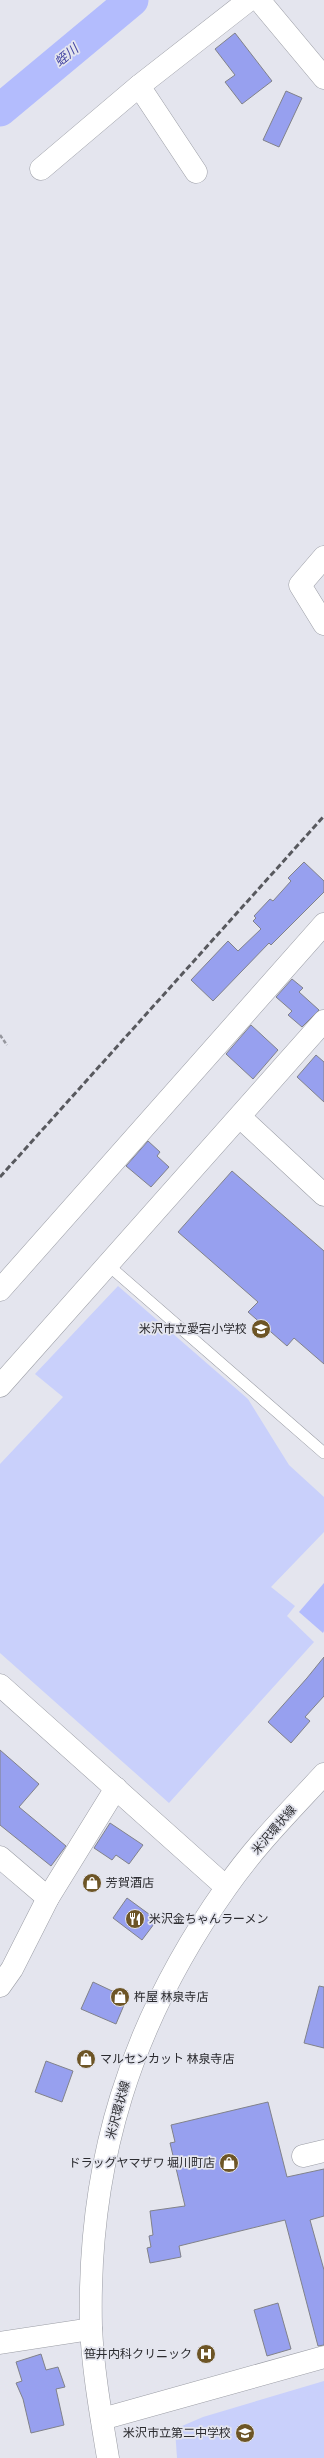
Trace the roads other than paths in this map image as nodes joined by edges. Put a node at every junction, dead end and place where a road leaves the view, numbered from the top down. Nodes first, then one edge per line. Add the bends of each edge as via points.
1 (249, 0) edge
2 (259, 0) edge
3 (324, 78) edge
4 (140, 86) junction
5 (41, 168) dead end
6 (196, 172) dead end
7 (324, 557) edge
8 (324, 624) edge
9 (324, 924) edge
10 (324, 1021) edge
11 (240, 1117) junction
12 (324, 1194) edge
13 (108, 1265) junction
14 (0, 1290) edge
15 (0, 1386) edge
16 (324, 1453) edge
17 (0, 1685) edge
18 (324, 1774) edge
19 (116, 1788) junction
20 (0, 1857) edge
21 (226, 1887) junction
22 (48, 1898) junction
23 (0, 1986) edge
24 (324, 2151) edge
25 (303, 2156) dead end
26 (92, 2329) junction
27 (0, 2344) edge
28 (324, 2357) edge
29 (102, 2419) junction
30 (108, 2458) edge

1 - 4 street
2 - 3 street
4 - 5 street
4 - 6 street
7 - 8 street via 300,585
9 - 14 street
10 - 11 street
11 - 12 street
11 - 13 street
13 - 15 street
13 - 16 lane
17 - 19 street
18 - 21 street, 米沢環状線
19 - 21 street
19 - 22 street
20 - 22 street
21 - 26 street, 米沢環状線 via 175,1967 161,1994 143,2033 116,2111 99,2190 94,2232 91,2271
22 - 23 street via 12,1969
24 - 25 street
26 - 27 street
26 - 29 street, 米沢環状線
28 - 29 street
29 - 30 street, 米沢環状線

